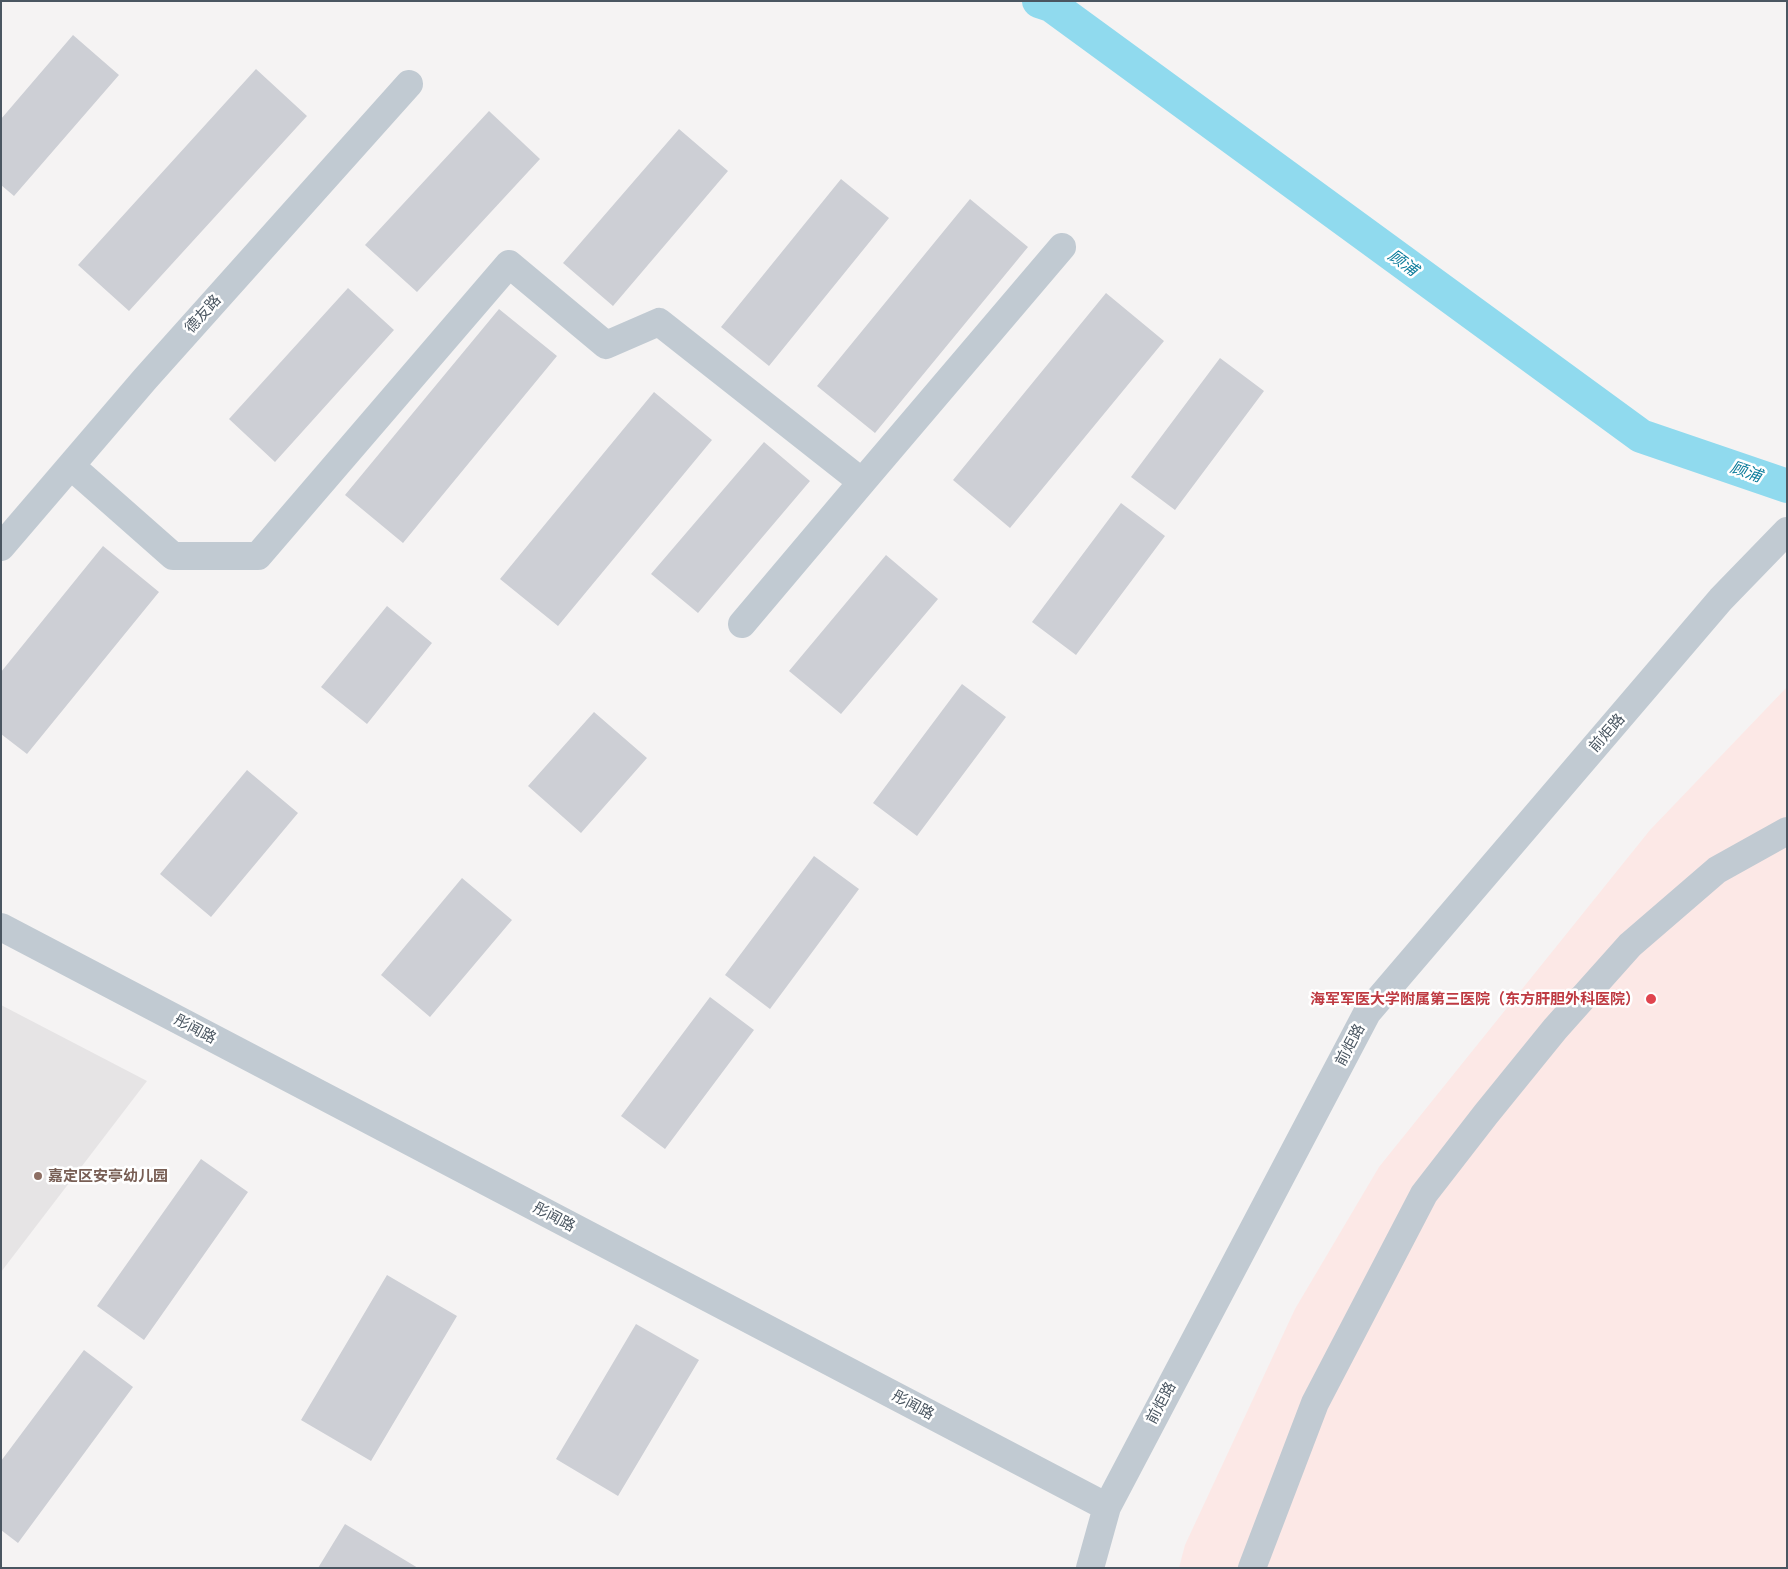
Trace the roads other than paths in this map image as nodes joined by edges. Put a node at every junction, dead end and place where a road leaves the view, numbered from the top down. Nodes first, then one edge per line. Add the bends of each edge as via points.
1 (409, 84) dead end
2 (1062, 247) dead end
3 (71, 466) junction
4 (862, 482) junction
5 (1787, 531) edge
6 (1, 547) edge
7 (742, 624) dead end
8 (1787, 831) edge
9 (1, 927) edge
10 (1107, 1507) junction
11 (1090, 1568) edge
12 (1252, 1568) edge

1 - 3 street, 德友路
2 - 4 street
3 - 4 street via 174,556 258,556 509,264 606,345 659,322
3 - 6 street, 德友路
4 - 7 street
5 - 10 street, 前炬路 via 1721,598 1367,1013
8 - 12 street via 1717,870 1630,945 1555,1028 1424,1194 1315,1403
9 - 10 street, 彤闻路
10 - 11 street, 前炬路

